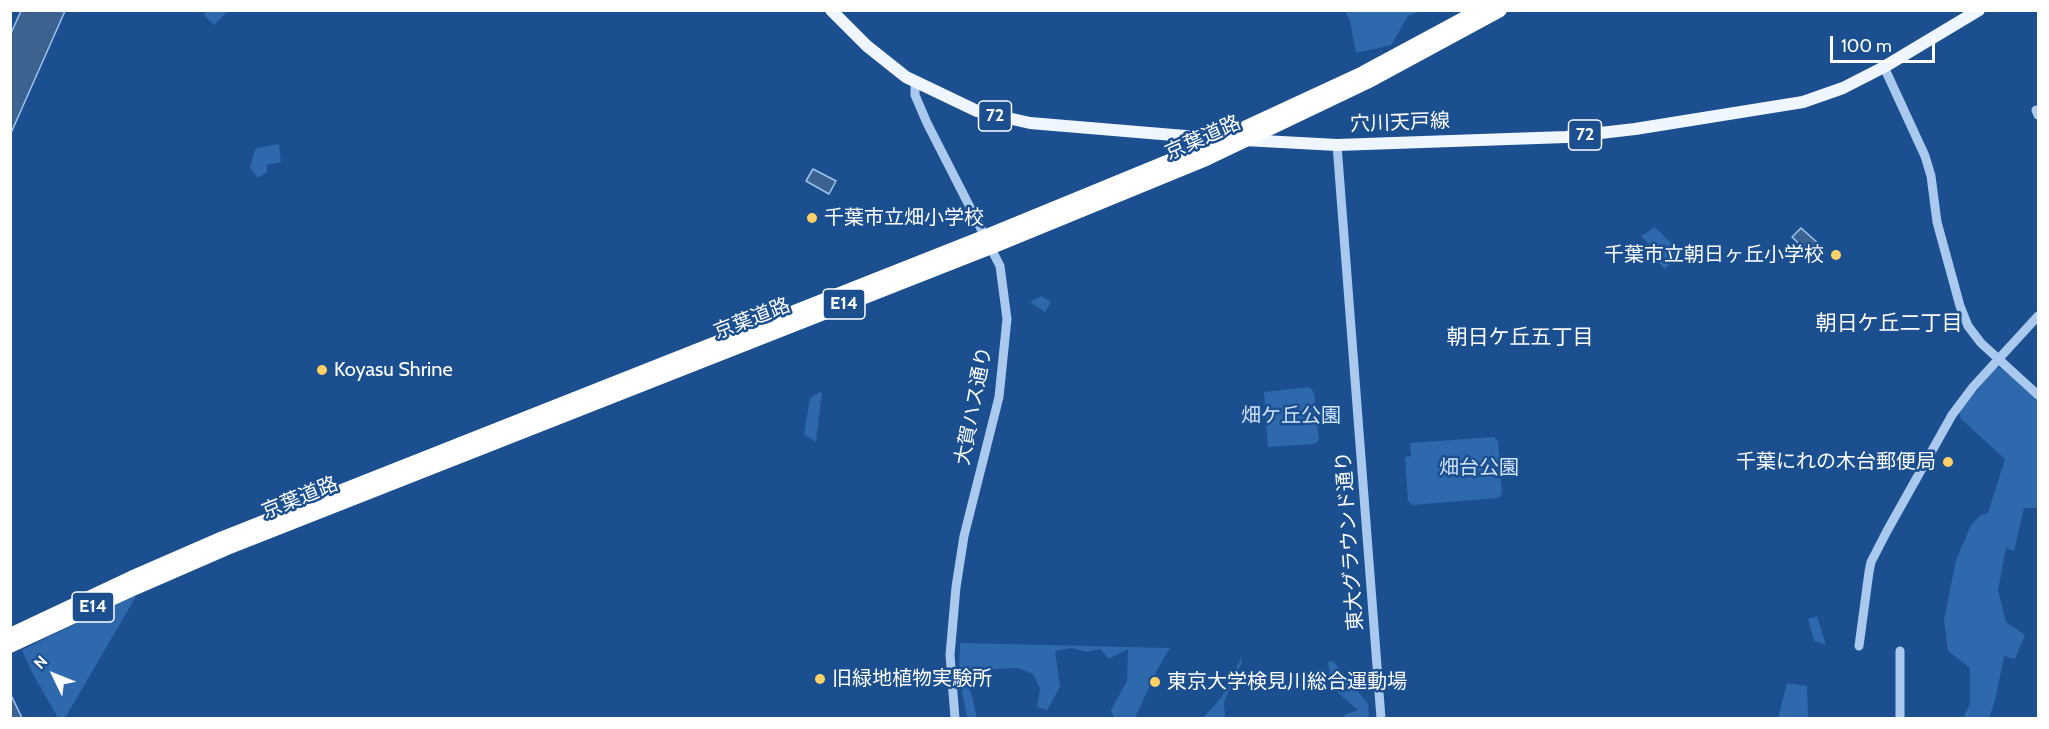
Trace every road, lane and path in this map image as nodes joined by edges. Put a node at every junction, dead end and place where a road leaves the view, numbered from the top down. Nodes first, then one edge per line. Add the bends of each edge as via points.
1 (831, 10) edge
2 (1479, 10) edge
3 (1500, 10) edge
4 (1979, 10) edge
5 (1884, 67) junction
6 (915, 82) junction
7 (1337, 145) junction
8 (2038, 316) edge
9 (1999, 359) junction
10 (2038, 395) edge
11 (174, 565) junction
12 (10, 635) edge
13 (10, 646) edge
14 (1860, 646) dead end
15 (1900, 651) dead end
16 (955, 718) edge
17 (1381, 718) edge
18 (1900, 718) edge

1 - 6 main road, 穴川天戸線 / 72 via 874,52
2 - 11 highway, 京葉道路 / E14 via 1354,77 1201,148 383,474
3 - 11 highway, 京葉道路 / E14 via 1367,82 1195,163
4 - 5 main road, 穴川天戸線 / 72
5 - 7 main road, 穴川天戸線 / 72 via 1843,88 1803,102 1623,131 1566,137
5 - 9 street via 1931,176 1937,222 1965,319 1981,343
6 - 7 main road, 穴川天戸線 / 72 via 977,111 1008,119 1078,128
6 - 16 street, 大賀ハス通り via 915,95 927,123 997,257 1007,319 999,397 964,536 956,587 950,656
7 - 17 street, 東大グラウンド通り
8 - 9 street
9 - 10 street
9 - 14 street via 1952,415 1871,562
11 - 12 highway, 京葉道路 / E14
11 - 13 highway, 京葉道路 / E14
15 - 18 street

